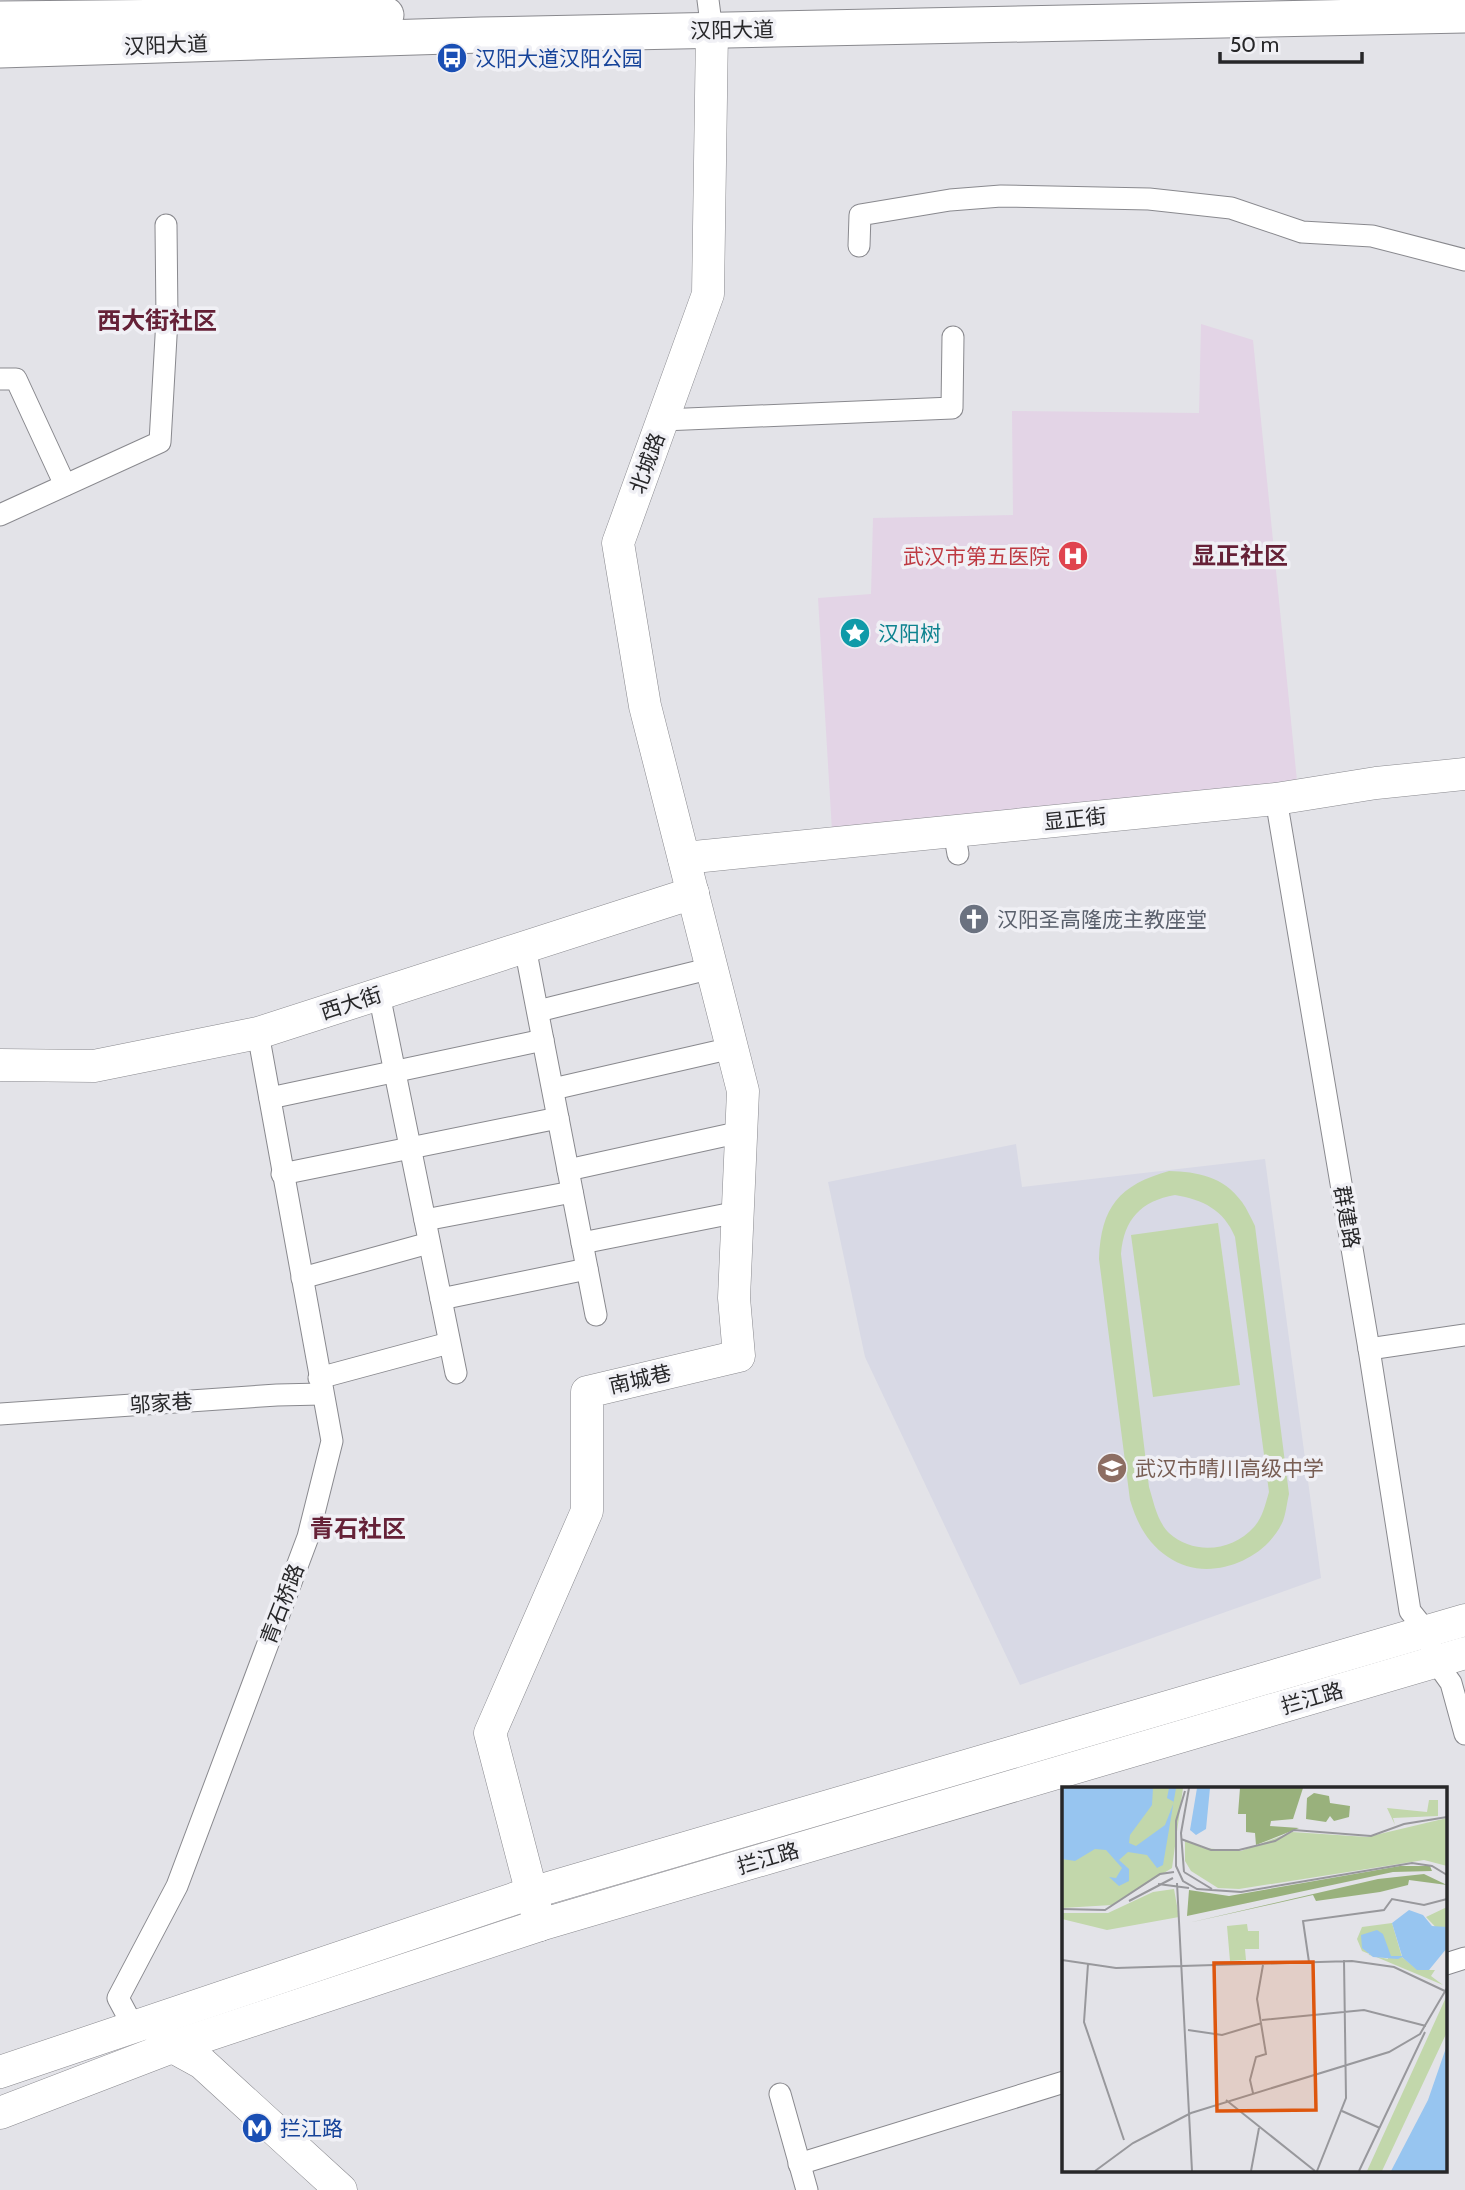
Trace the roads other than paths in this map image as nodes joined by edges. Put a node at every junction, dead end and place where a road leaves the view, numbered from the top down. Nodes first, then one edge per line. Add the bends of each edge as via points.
1 (1289, 0) edge
2 (709, 14) edge
3 (1465, 15) edge
4 (0, 19) edge
5 (0, 50) edge
6 (166, 225) dead end
7 (859, 246) dead end
8 (1465, 260) edge
9 (953, 337) dead end
10 (0, 379) edge
11 (663, 420) junction
12 (65, 485) junction
13 (0, 515) edge
14 (1465, 774) edge
15 (1276, 799) junction
16 (684, 858) junction
17 (693, 893) junction
18 (526, 947) junction
19 (712, 968) junction
20 (379, 994) junction
21 (538, 1011) junction
22 (258, 1033) junction
23 (543, 1040) junction
24 (732, 1048) junction
25 (0, 1065) edge
26 (395, 1072) junction
27 (552, 1089) junction
28 (270, 1098) junction
29 (558, 1118) junction
30 (741, 1132) junction
31 (410, 1148) junction
32 (568, 1170) junction
33 (282, 1174) junction
34 (572, 1192) junction
35 (738, 1212) junction
36 (425, 1220) junction
37 (429, 1243) junction
38 (582, 1243) junction
39 (587, 1269) junction
40 (302, 1278) junction
41 (441, 1299) junction
42 (596, 1315) dead end
43 (1465, 1335) edge
44 (449, 1343) junction
45 (1369, 1349) junction
46 (456, 1373) dead end
47 (321, 1386) junction
48 (0, 1414) edge
49 (1465, 1620) edge
50 (1426, 1631) junction
51 (1450, 1658) edge
52 (1465, 1734) edge
53 (531, 1893) junction
54 (540, 1925) junction
55 (1465, 1958) edge
56 (1448, 1963) edge
57 (133, 2026) junction
58 (172, 2047) junction
59 (0, 2072) edge
60 (1062, 2083) edge
61 (780, 2094) dead end
62 (0, 2113) edge
63 (799, 2164) junction
64 (341, 2190) edge
65 (807, 2190) edge

1 - 2 main road, 汉阳大道
2 - 3 main road, 汉阳大道
2 - 4 main road, 汉阳大道
2 - 5 main road, 汉阳大道 via 481,35
2 - 11 street, 北城路 via 708,294
6 - 12 street via 167,319 160,442
7 - 8 street via 860,215 1001,196 1149,200 1231,208 1302,232 1372,236
9 - 11 street via 952,408
10 - 12 street via 16,379
11 - 16 street, 北城路 via 618,543 645,706
12 - 13 street
14 - 15 street, 显正街
15 - 16 street, 显正街 via 956,842
15 - 45 street, 群建路
16 - 17 street, 北城路
17 - 18 street, 西大街
17 - 19 street, 南城巷
18 - 20 street, 西大街
18 - 21 street
19 - 21 street
19 - 24 street, 南城巷
20 - 22 street, 西大街
20 - 26 street
21 - 23 street
22 - 25 street, 西大街 via 94,1066
22 - 28 street, 青石桥路
23 - 26 street
23 - 27 street
24 - 27 street
24 - 30 street, 南城巷 via 743,1091
26 - 28 street
26 - 31 street
27 - 29 street
28 - 33 street, 青石桥路
29 - 31 street
29 - 32 street
30 - 32 street
30 - 35 street, 南城巷
31 - 33 street
31 - 36 street
32 - 34 street
33 - 40 street, 青石桥路
34 - 36 street
34 - 38 street
35 - 38 street
35 - 53 street, 南城巷 via 734,1298 739,1356 587,1392 587,1511 491,1733
36 - 37 street
37 - 40 street
37 - 41 street
38 - 39 street
39 - 41 street
39 - 42 street
40 - 47 street, 青石桥路
41 - 44 street
43 - 45 street
44 - 46 street
44 - 47 street, 邬家巷
45 - 50 street, 群建路 via 1410,1611
47 - 48 street, 邬家巷 via 277,1395
47 - 57 street, 青石桥路 via 332,1441 308,1536 177,1886 118,1998
49 - 50 street, 拦江路
50 - 51 street, 群建路
50 - 53 street, 拦江路
51 - 52 street, 群建路 via 1451,1683
51 - 54 street, 拦江路
53 - 54 street, 南城巷
53 - 57 street, 拦江路
54 - 58 street, 拦江路
55 - 56 street
57 - 58 street
57 - 59 street, 拦江路
58 - 62 street, 拦江路
58 - 64 street via 202,2063
60 - 63 street
61 - 63 street
63 - 65 street

